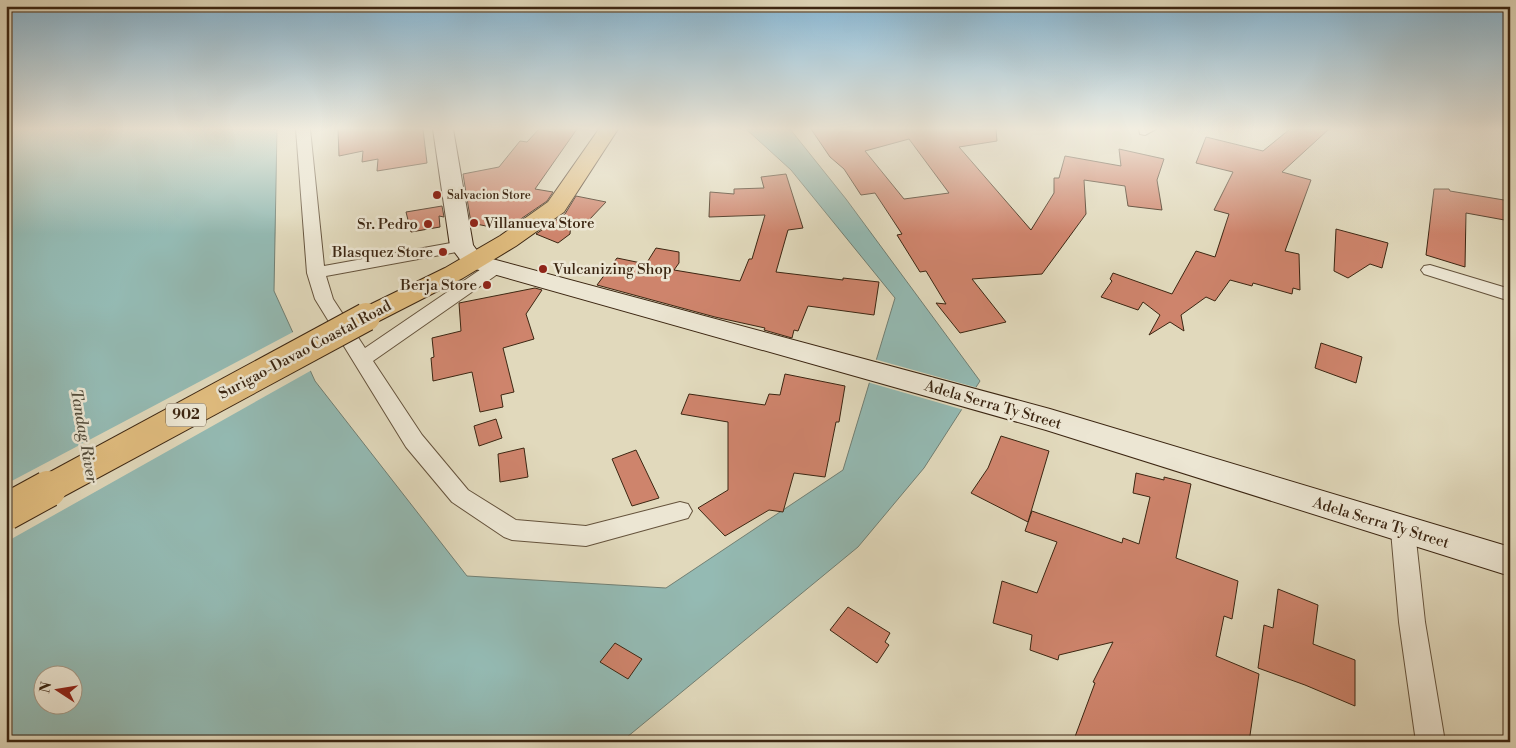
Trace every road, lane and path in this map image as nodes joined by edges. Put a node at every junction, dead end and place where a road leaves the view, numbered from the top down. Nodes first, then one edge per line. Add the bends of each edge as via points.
1 (306, 164) edge
2 (452, 164) edge
3 (571, 164) edge
4 (586, 164) edge
5 (547, 212) junction
6 (477, 258) junction
7 (1430, 270) dead end
8 (316, 274) junction
9 (1510, 296) edge
10 (362, 359) junction
11 (680, 511) dead end
12 (6, 512) edge
13 (1403, 531) junction
14 (1510, 562) edge
15 (1431, 742) edge

1 - 8 street
2 - 6 main road
3 - 5 highway via 550,196
4 - 5 highway, Surigao-Davao Coastal Road / 902 via 564,198
5 - 6 highway, Surigao-Davao Coastal Road / 902 via 508,241
6 - 8 street
6 - 10 street
6 - 12 highway, Surigao-Davao Coastal Road / 902, bridge
6 - 13 main road, Adela Serra Ty Street via 1050,420
7 - 9 street
8 - 10 street via 324,299
10 - 11 street via 414,441 460,496 512,530 586,536
13 - 14 main road, Adela Serra Ty Street
13 - 15 street via 1412,622

